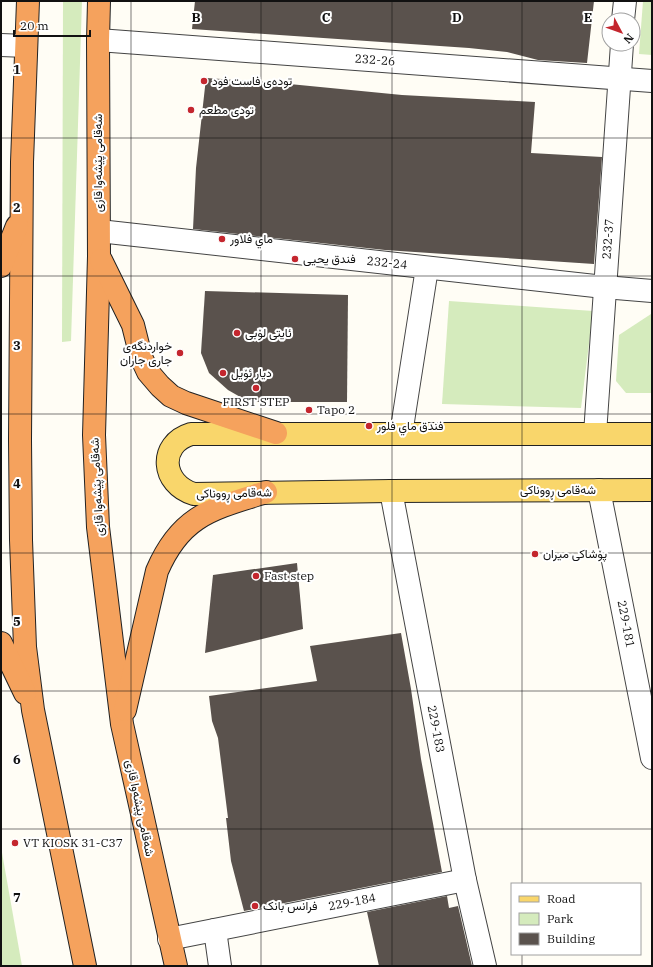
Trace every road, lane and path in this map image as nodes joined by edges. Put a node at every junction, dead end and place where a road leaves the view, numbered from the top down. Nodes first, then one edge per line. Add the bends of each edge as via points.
1 (28, 1) edge
2 (99, 1) edge
3 (624, 1) edge
4 (623, 12) edge
5 (98, 40) junction
6 (1, 45) edge
7 (26, 46) junction
8 (621, 52) edge
9 (619, 78) junction
10 (652, 81) edge
11 (22, 213) junction
12 (99, 231) junction
13 (99, 256) junction
14 (1, 266) edge
15 (427, 268) junction
16 (604, 287) junction
17 (652, 291) edge
18 (276, 433) junction
19 (400, 434) junction
20 (595, 434) junction
21 (652, 434) edge
22 (599, 490) junction
23 (652, 490) edge
24 (391, 491) junction
25 (266, 492) junction
26 (1, 643) edge
27 (32, 710) junction
28 (122, 724) junction
29 (649, 728) edge
30 (652, 758) edge
31 (465, 880) junction
32 (215, 930) junction
33 (170, 939) junction
34 (85, 966) edge
35 (176, 966) edge
36 (220, 966) edge
37 (485, 966) edge

1 - 7 highway
2 - 5 highway, شەقامی پێشەوا قازی
3 - 4 street
5 - 9 street, 232-26
5 - 12 highway, شەقامی پێشەوا قازی
6 - 7 street
7 - 11 highway
8 - 9 street, 232-37
9 - 10 street, 232-26
9 - 16 street, 232-37
11 - 14 highway
11 - 27 highway via 20,540 25,647
12 - 13 highway, شەقامی پێشەوا قازی
12 - 15 street, 232-24
13 - 18 highway via 133,325 141,357 148,372 160,386 171,396 186,403
13 - 28 highway, شەقامی پێشەوا قازی via 94,435 98,527
15 - 16 street, 232-24
15 - 19 street
16 - 17 street, 232-24
16 - 20 street, 232-37
18 - 19 main road, شەقامی ڕووناکی
18 - 25 main road, شەقامی ڕووناکی via 191,434 177,442 168,460 172,480 179,488 189,493
19 - 20 main road, شەقامی ڕووناکی
20 - 21 main road, شەقامی ڕووناکی
22 - 23 main road, شەقامی ڕووناکی
22 - 24 main road, شەقامی ڕووناکی
22 - 29 street, 229-181
24 - 25 main road, شەقامی ڕووناکی
24 - 31 street, 229-183
25 - 28 highway via 212,509 178,534 165,552 156,571
26 - 27 highway
27 - 34 highway
28 - 33 highway, شەقامی پێشەوا قازی
29 - 30 street, 229-181
31 - 32 street, 229-184
31 - 37 street, 229-183
32 - 33 street, 229-184
32 - 36 street
33 - 35 highway, شەقامی پێشەوا قازی

